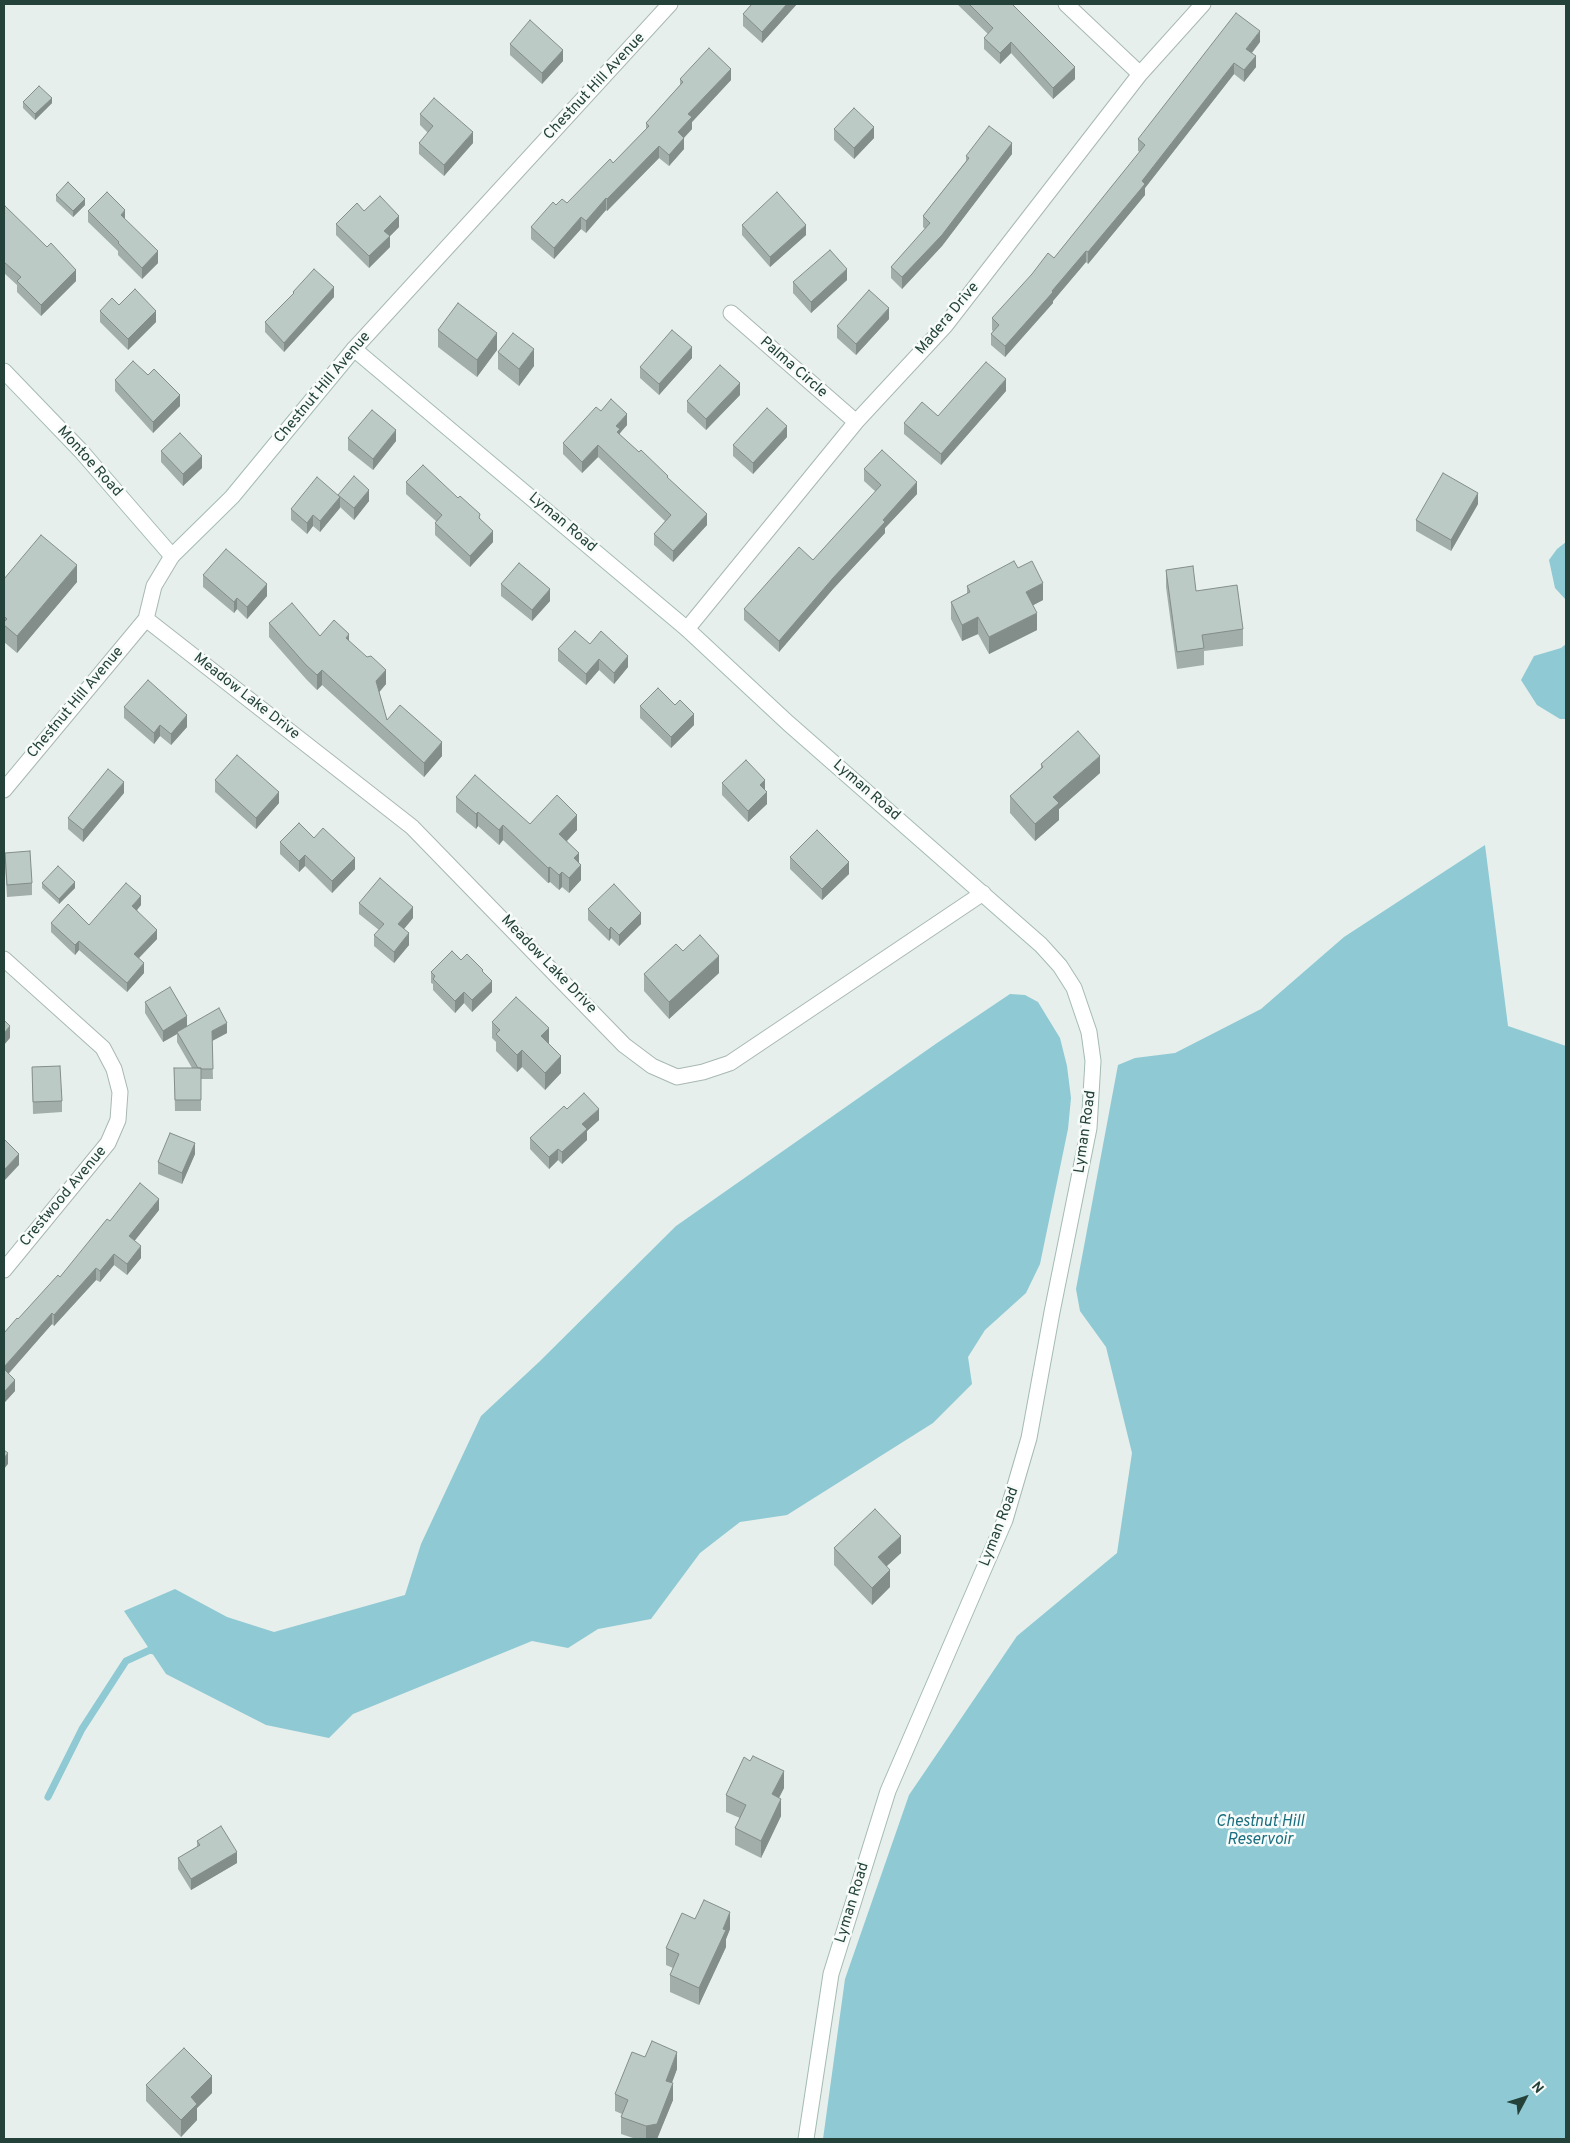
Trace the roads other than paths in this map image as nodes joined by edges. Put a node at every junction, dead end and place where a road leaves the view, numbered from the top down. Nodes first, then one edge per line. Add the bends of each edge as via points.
1 (670, 4) edge
2 (1066, 4) edge
3 (1203, 4) edge
4 (1140, 74) junction
5 (731, 313) dead end
6 (354, 349) junction
7 (4, 371) edge
8 (856, 422) junction
9 (172, 556) junction
10 (146, 619) junction
11 (687, 629) junction
12 (4, 790) edge
13 (983, 893) junction
14 (4, 959) edge
15 (4, 1270) edge
16 (806, 2139) edge

1 - 6 street, Chestnut Hill Avenue
2 - 4 street
3 - 4 street, Madera Drive
4 - 8 street, Madera Drive via 945,326
5 - 8 street, Palma Circle
6 - 9 street, Chestnut Hill Avenue via 232,498
6 - 11 street, Lyman Road
7 - 9 street, Montoe Road via 81,452
8 - 11 street, Madera Drive
9 - 10 street, Chestnut Hill Avenue via 154,586
10 - 12 street, Chestnut Hill Avenue
10 - 13 street, Meadow Lake Drive via 412,826 624,1044 652,1066 678,1077 730,1063
11 - 13 street, Lyman Road via 788,723
13 - 16 street, Lyman Road via 1041,945 1074,988 1089,1032 1093,1061 1089,1128 1029,1438 1005,1520 888,1790 831,1974
14 - 15 street, Crestwood Avenue via 103,1048 114,1069 120,1092 118,1120 108,1143

